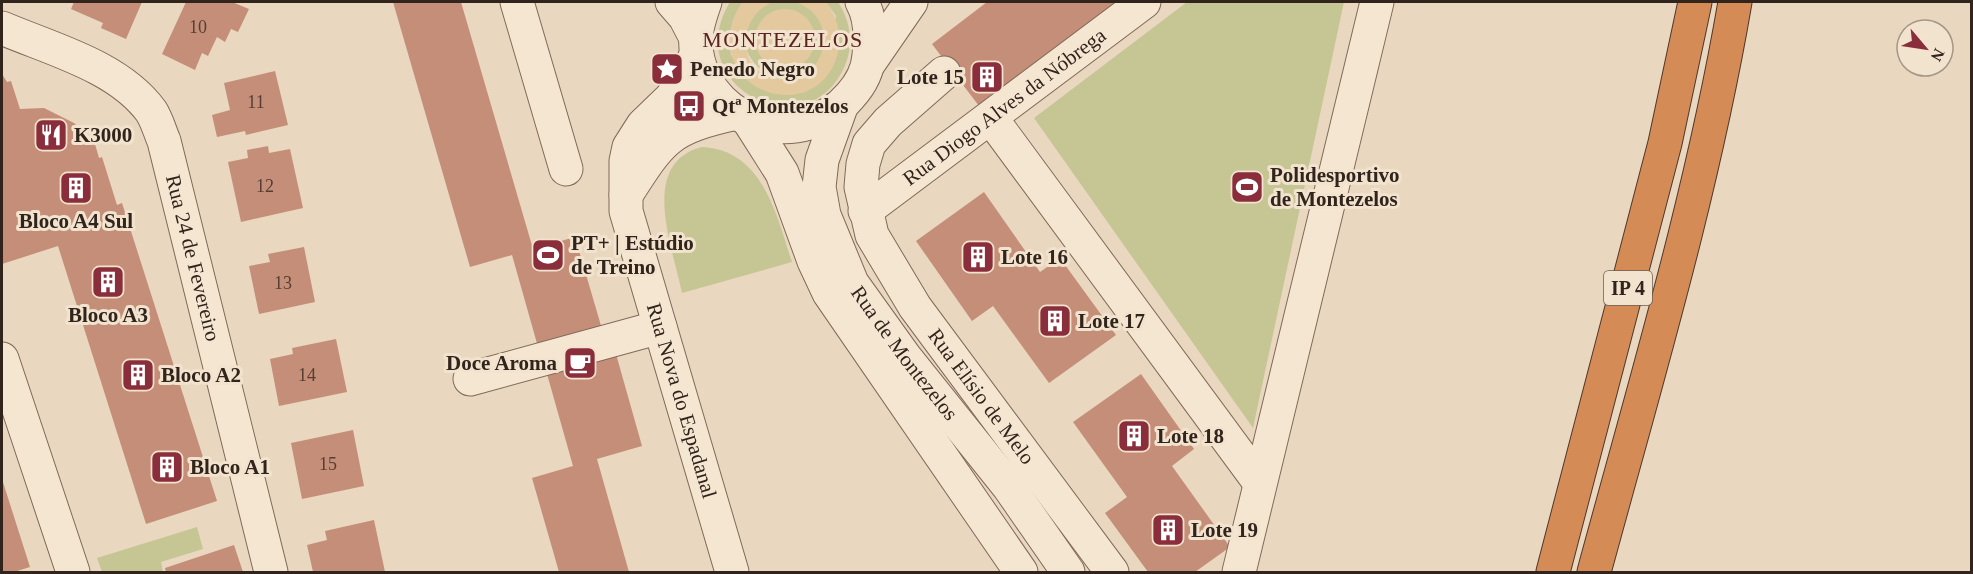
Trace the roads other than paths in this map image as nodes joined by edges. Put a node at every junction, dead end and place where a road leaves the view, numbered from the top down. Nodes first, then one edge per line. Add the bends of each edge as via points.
1 (518, 2) edge
2 (672, 2) edge
3 (705, 2) edge
4 (862, 2) edge
5 (911, 2) edge
6 (1144, 2) edge
7 (1377, 2) edge
8 (1695, 2) edge
9 (1735, 2) edge
10 (2, 28) edge
11 (697, 47) junction
12 (868, 63) junction
13 (944, 73) dead end
14 (841, 106) junction
15 (743, 117) junction
16 (991, 118) junction
17 (566, 169) dead end
18 (626, 195) junction
19 (865, 211) junction
20 (660, 327) junction
21 (2, 359) edge
22 (470, 379) dead end
23 (1260, 483) junction
24 (978, 510) junction
25 (1242, 560) edge
26 (73, 573) edge
27 (271, 573) edge
28 (732, 573) edge
29 (1021, 573) edge
30 (1035, 573) edge
31 (1068, 573) edge
32 (1112, 573) edge
33 (1212, 573) edge
34 (1553, 573) edge
35 (1594, 573) edge

1 - 17 street
2 - 11 street via 685,17
3 - 11 street via 697,26
4 - 12 street via 871,37
5 - 12 street
6 - 16 street, Rua Diogo Alves da Nóbrega
7 - 23 street
8 - 34 highway, IP 4 via 1662,154
9 - 35 highway, IP 4 via 1663,320
10 - 27 street, Rua 24 de Fevereiro via 118,81 152,113 164,141
11 - 15 street via 706,82 724,105
11 - 18 street, Rua Nova do Espadanal via 672,97 632,141 626,161
12 - 14 street via 858,87
13 - 19 street, Rua Elísio de Melo via 869,144 861,176
14 - 15 street via 820,120 797,127 772,127
14 - 31 street, Rua de Montezelos via 822,160 819,187 824,215 852,283 905,357 1009,487
15 - 18 street via 687,127 664,141
15 - 24 street, Rua de Montezelos via 782,173 829,293
16 - 19 street, Rua Diogo Alves da Nóbrega
16 - 23 street
18 - 20 street, Rua Nova do Espadanal via 630,228
19 - 32 street, Rua Elísio de Melo via 884,258 915,307
20 - 22 street
20 - 28 street, Rua Nova do Espadanal
21 - 26 street
23 - 25 street
24 - 29 street, Rua de Montezelos
24 - 30 street
25 - 33 street

